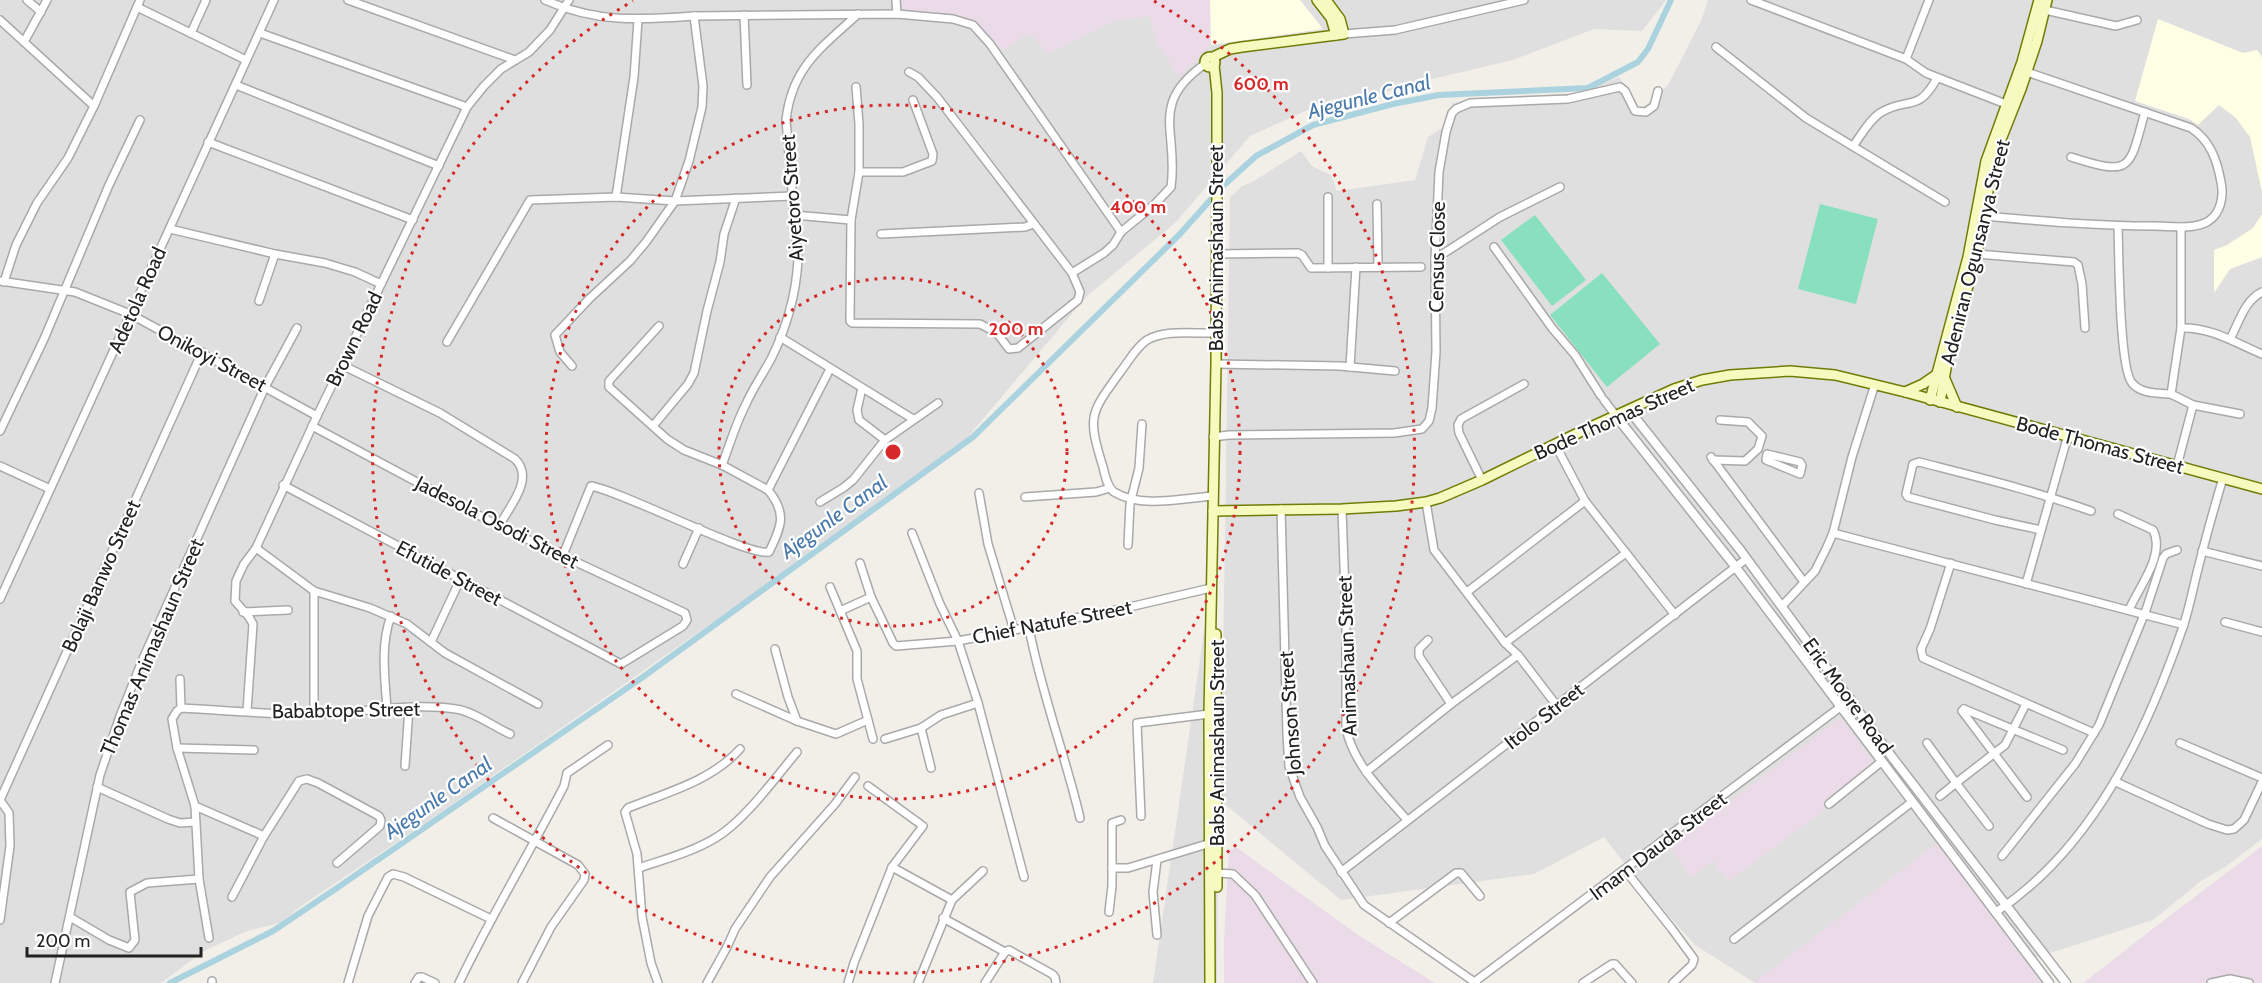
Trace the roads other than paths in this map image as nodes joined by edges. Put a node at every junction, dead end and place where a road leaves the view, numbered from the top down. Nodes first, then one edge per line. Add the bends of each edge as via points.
1 (27, 0) edge
2 (47, 0) edge
3 (206, 0) edge
4 (274, 0) edge
5 (348, 0) edge
6 (545, 0) edge
7 (569, 0) edge
8 (896, 0) edge
9 (1317, 0) edge
10 (1326, 0) edge
11 (1524, 0) edge
12 (1751, 0) edge
13 (1929, 0) edge
14 (2039, 0) edge
15 (139, 4) edge
16 (2046, 5) edge
17 (563, 9) junction
18 (41, 12) junction
19 (858, 14) junction
20 (897, 14) junction
21 (744, 15) junction
22 (694, 16) junction
23 (0, 20) edge
24 (638, 20) junction
25 (2137, 20) dead end
26 (191, 33) junction
27 (260, 33) junction
28 (1344, 34) junction
29 (24, 42) junction
30 (1716, 47) dead end
31 (1906, 59) junction
32 (246, 60) junction
33 (515, 60) junction
34 (1211, 62) junction
35 (2023, 71) junction
36 (909, 72) dead end
37 (1937, 78) junction
38 (236, 85) junction
39 (747, 85) dead end
40 (856, 87) dead end
41 (1658, 91) dead end
42 (914, 100) dead end
43 (94, 106) junction
44 (2010, 106) junction
45 (467, 107) junction
46 (2145, 112) junction
47 (140, 120) dead end
48 (208, 142) junction
49 (1853, 146) junction
50 (2071, 157) dead end
51 (439, 166) junction
52 (859, 172) junction
53 (1560, 187) dead end
54 (793, 196) junction
55 (616, 197) junction
56 (1328, 197) dead end
57 (736, 198) junction
58 (675, 201) junction
59 (1945, 202) dead end
60 (1377, 204) dead end
61 (794, 215) junction
62 (1984, 216) junction
63 (413, 220) junction
64 (851, 220) junction
65 (1033, 224) junction
66 (2118, 227) junction
67 (2181, 227) junction
68 (170, 229) junction
69 (1121, 232) junction
70 (881, 234) dead end
71 (1494, 247) dead end
72 (275, 254) junction
73 (1216, 254) junction
74 (1977, 254) junction
75 (1435, 259) junction
76 (1356, 267) junction
77 (1378, 267) junction
78 (1421, 267) dead end
79 (1328, 268) junction
80 (1072, 273) junction
81 (2, 282) edge
82 (1965, 282) junction
83 (381, 284) junction
84 (66, 290) junction
85 (2262, 292) edge
86 (260, 301) dead end
87 (130, 314) junction
88 (659, 326) dead end
89 (2181, 327) junction
90 (297, 328) dead end
91 (2085, 328) dead end
92 (1216, 333) junction
93 (780, 337) junction
94 (2230, 339) junction
95 (447, 342) dead end
96 (202, 352) junction
97 (2262, 354) edge
98 (1216, 364) junction
99 (342, 365) junction
100 (572, 366) dead end
101 (1350, 367) junction
102 (830, 369) junction
103 (1395, 370) dead end
104 (1940, 376) junction
105 (1524, 384) dead end
106 (1875, 384) junction
107 (265, 387) junction
108 (862, 388) junction
109 (1905, 392) junction
110 (2171, 394) junction
111 (1930, 400) junction
112 (1941, 402) junction
113 (938, 403) dead end
114 (2193, 405) junction
115 (1957, 407) junction
116 (1629, 410) junction
117 (2240, 414) dead end
118 (317, 416) junction
119 (1616, 416) junction
120 (913, 419) junction
121 (1720, 420) dead end
122 (1142, 424) dead end
123 (312, 426) junction
124 (653, 426) junction
125 (0, 431) edge
126 (2068, 435) junction
127 (1213, 437) junction
128 (885, 440) junction
129 (1555, 444) junction
130 (1767, 454) junction
131 (1745, 461) junction
132 (722, 465) junction
133 (0, 466) edge
134 (2177, 466) junction
135 (2223, 477) junction
136 (1482, 480) junction
137 (283, 485) junction
138 (1110, 488) junction
139 (50, 489) junction
140 (2262, 489) edge
141 (768, 490) junction
142 (979, 493) dead end
143 (2050, 496) junction
144 (1025, 497) dead end
145 (1132, 498) junction
146 (1585, 501) junction
147 (820, 502) dead end
148 (1426, 502) junction
149 (1214, 505) junction
150 (1281, 509) junction
151 (1342, 509) junction
152 (2091, 511) dead end
153 (2118, 514) dead end
154 (499, 526) junction
155 (699, 528) junction
156 (2041, 530) junction
157 (912, 533) dead end
158 (1833, 533) junction
159 (1128, 545) dead end
160 (256, 548) junction
161 (2177, 550) dead end
162 (2202, 551) junction
163 (1626, 553) junction
164 (563, 555) junction
165 (1746, 559) junction
166 (860, 563) dead end
167 (1951, 563) junction
168 (683, 564) dead end
169 (1734, 565) junction
170 (2262, 566) edge
171 (460, 580) junction
172 (1804, 582) junction
173 (2026, 584) junction
174 (830, 587) dead end
175 (1211, 588) junction
176 (314, 591) junction
177 (1467, 592) junction
178 (871, 597) junction
179 (0, 599) edge
180 (1782, 606) junction
181 (288, 610) dead end
182 (2129, 610) junction
183 (840, 611) junction
184 (243, 612) junction
185 (2145, 614) junction
186 (1675, 615) junction
187 (391, 616) junction
188 (2225, 622) dead end
189 (2184, 625) junction
190 (1029, 628) junction
191 (1014, 630) junction
192 (2262, 632) edge
193 (1428, 640) dead end
194 (958, 641) junction
195 (431, 642) junction
196 (1505, 643) junction
197 (775, 649) dead end
198 (1518, 655) junction
199 (616, 661) joint
200 (180, 679) dead end
201 (736, 694) dead end
202 (1851, 699) junction
203 (978, 702) junction
204 (538, 704) dead end
205 (1451, 704) junction
206 (2026, 704) junction
207 (1557, 706) junction
208 (1841, 707) junction
209 (409, 708) junction
210 (179, 709) junction
211 (387, 709) junction
212 (247, 711) junction
213 (314, 714) junction
214 (1209, 714) junction
215 (868, 720) junction
216 (797, 721) junction
217 (921, 728) junction
218 (2013, 730) junction
219 (2094, 733) junction
220 (510, 734) dead end
221 (885, 739) dead end
222 (873, 740) dead end
223 (1927, 743) dead end
224 (2180, 743) dead end
225 (608, 745) dead end
226 (177, 748) junction
227 (740, 748) dead end
228 (254, 750) dead end
229 (2063, 750) dead end
230 (797, 752) dead end
231 (1995, 753) junction
232 (1881, 762) junction
233 (405, 766) dead end
234 (931, 768) dead end
235 (1366, 772) junction
236 (855, 777) dead end
237 (2262, 780) edge
238 (2115, 782) junction
239 (1956, 783) junction
240 (868, 786) dead end
241 (97, 787) junction
242 (1940, 796) dead end
243 (2027, 797) dead end
244 (0, 800) edge
245 (1912, 802) junction
246 (1829, 804) dead end
247 (195, 806) junction
248 (1141, 816) dead end
249 (493, 818) dead end
250 (1080, 818) dead end
251 (1121, 820) dead end
252 (1407, 820) junction
253 (195, 822) junction
254 (1989, 826) dead end
255 (264, 836) junction
256 (536, 841) junction
257 (1214, 841) junction
258 (2002, 856) dead end
259 (1156, 860) junction
260 (337, 863) dead end
261 (639, 867) junction
262 (892, 867) junction
263 (1112, 868) junction
264 (1625, 870) junction
265 (983, 871) dead end
266 (1341, 872) junction
267 (1218, 873) junction
268 (1024, 877) dead end
269 (199, 879) junction
270 (1480, 896) dead end
271 (232, 897) dead end
272 (952, 900) junction
273 (2006, 906) junction
274 (1109, 912) dead end
275 (1996, 912) junction
276 (70, 917) junction
277 (944, 918) junction
278 (491, 919) junction
279 (0, 920) edge
280 (1389, 923) junction
281 (1156, 935) dead end
282 (209, 938) dead end
283 (1734, 939) dead end
284 (1005, 952) junction
285 (55, 983) edge
286 (348, 983) edge
287 (415, 983) edge
288 (435, 983) edge
289 (459, 983) edge
290 (522, 983) edge
291 (658, 983) edge
292 (707, 983) edge
293 (848, 983) edge
294 (918, 983) edge
295 (985, 983) edge
296 (1056, 983) edge
297 (1210, 983) edge
298 (1216, 983) edge
299 (1313, 983) edge
300 (1475, 983) edge
301 (1582, 983) edge
302 (1632, 983) edge
303 (1673, 983) edge
304 (2049, 983) edge
305 (2066, 983) edge
306 (2211, 983) edge
307 (2249, 983) edge

1 - 18 street
2 - 18 street
3 - 26 street
4 - 27 street, Adetola Road
5 - 33 street
6 - 17 street
7 - 17 street, Brown Road
8 - 20 street
9 - 28 main road
10 - 28 main road via 1340,19
11 - 28 street via 1406,28
12 - 31 street
13 - 31 street
14 - 35 main road, Adeniran Ogunsanya Street
15 - 26 street
15 - 43 street
16 - 25 street via 2116,26
16 - 35 main road, Adeniran Ogunsanya Street
17 - 24 street via 608,19
17 - 33 street, Brown Road via 550,30 529,52
18 - 29 street
19 - 20 street
19 - 21 street
19 - 54 street, Aiyetoro Street via 813,56 793,84 786,120
20 - 69 street via 953,19 973,25 983,34
21 - 22 street
21 - 39 street
22 - 24 street
22 - 58 street via 702,107
23 - 29 street
24 - 55 street via 634,77
26 - 32 street
27 - 32 street, Adetola Road
27 - 45 street
28 - 34 main road via 1242,47
29 - 43 street
30 - 49 street via 1783,102
31 - 37 street
32 - 38 street, Adetola Road
33 - 45 street, Brown Road via 501,69
34 - 69 street via 1182,85 1171,103 1171,187
34 - 73 main road, Babs Animashaun Street via 1217,87
35 - 44 main road, Adeniran Ogunsanya Street
35 - 46 street
36 - 65 street via 937,97
37 - 44 street
37 - 49 street via 1919,101 1878,114
38 - 48 street, Adetola Road
38 - 51 street
40 - 52 street
41 - 75 street, Census Close via 1654,106 1646,112 1635,111 1620,87 1581,97 1470,103 1455,109 1448,122 1440,163
42 - 52 street via 933,158 903,172
43 - 81 street via 68,158 37,203
44 - 62 main road, Adeniran Ogunsanya Street via 1994,157
44 - 82 main road, Adeniran Ogunsanya Street via 1986,161
45 - 51 street, Brown Road
46 - 50 street via 2128,162 2109,168
46 - 67 street via 2198,133 2217,163 2223,198 2215,215 2197,225
47 - 84 street
48 - 63 street
48 - 68 street, Adetola Road
49 - 59 street
51 - 63 street, Brown Road
52 - 64 street
53 - 75 street via 1500,217
54 - 57 street
54 - 61 street, Aiyetoro Street
55 - 58 street
55 - 95 street via 530,200
56 - 79 street
57 - 58 street
57 - 124 street via 724,234 693,373
58 - 100 street via 630,261 555,335 560,352
60 - 77 street
61 - 64 street
61 - 93 street, Aiyetoro Street via 797,279
62 - 66 street
62 - 74 main road, Adeniran Ogunsanya Street
63 - 83 street, Brown Road
64 - 80 street via 852,323 980,324 997,333 1013,350 1022,347 1078,300 1080,292
65 - 70 street
65 - 80 street
66 - 67 street
66 - 110 street via 2126,373 2141,390
67 - 89 street
68 - 72 street
68 - 87 street, Adetola Road
69 - 80 street via 1104,253
71 - 119 street
72 - 83 street via 325,263
72 - 86 street
73 - 79 street via 1298,253 1311,268
73 - 92 main road, Babs Animashaun Street
74 - 82 main road, Adeniran Ogunsanya Street
74 - 91 street via 2074,262 2082,284
75 - 127 street, Census Close via 1433,399 1429,421 1422,429
76 - 77 street
76 - 79 street
76 - 101 street
77 - 78 street
81 - 84 street, Onikoyi Street
82 - 104 main road, Adeniran Ogunsanya Street
83 - 99 street, Brown Road
84 - 87 street, Onikoyi Street
84 - 125 street
85 - 94 street via 2246,306
87 - 96 street, Onikoyi Street
87 - 139 street, Adetola Road
88 - 124 street via 608,384
89 - 94 street via 2204,329
89 - 110 street
90 - 107 street, Thomas Animashaun Street
92 - 98 main road, Babs Animashaun Street
92 - 138 street via 1156,336 1146,341 1103,394 1093,423
93 - 102 street
93 - 132 street, Aiyetoro Street via 745,405
94 - 97 street
96 - 107 street, Onikoyi Street
96 - 244 street, Bolaji Banwo Street
98 - 101 street
98 - 127 main road, Babs Animashaun Street
99 - 118 street, Brown Road
99 - 154 street via 440,413 521,465 524,480
101 - 103 street
102 - 108 street
102 - 141 street
104 - 109 main road
104 - 111 main road, Adeniran Ogunsanya Street
104 - 112 main road, Adeniran Ogunsanya Street
104 - 115 main road
105 - 136 street via 1461,419 1458,425
106 - 109 main road, Bode Thomas Street
106 - 116 main road, Bode Thomas Street via 1790,371 1730,375 1674,389
106 - 158 street
107 - 118 street, Onikoyi Street
107 - 241 street, Thomas Animashaun Street via 130,688
108 - 120 street
108 - 128 street via 856,410 859,420
109 - 111 main road, Bode Thomas Street
110 - 114 street
111 - 112 main road, Bode Thomas Street
112 - 115 main road, Bode Thomas Street
113 - 120 street
114 - 117 street
114 - 134 street
115 - 126 main road, Bode Thomas Street
116 - 119 main road, Bode Thomas Street
116 - 165 street, Eric Moore Road
118 - 123 street, Brown Road
119 - 129 main road, Bode Thomas Street
119 - 169 street, Eric Moore Road
120 - 128 street
121 - 131 street via 1748,422 1762,436 1758,449
122 - 145 street
123 - 137 street, Brown Road
123 - 154 street, Jadesola Osodi Street
124 - 132 street via 684,450
126 - 134 main road, Bode Thomas Street
126 - 143 street
127 - 149 main road, Babs Animashaun Street
128 - 147 street via 853,480
129 - 136 main road, Bode Thomas Street
129 - 146 street
130 - 130 street via 1766,460 1800,474 1800,462
130 - 131 street
131 - 172 street via 1712,459
132 - 141 street
133 - 139 street
134 - 135 main road, Bode Thomas Street
135 - 140 main road, Bode Thomas Street
135 - 162 street
136 - 148 main road, Bode Thomas Street
137 - 160 street, Brown Road
137 - 171 street, Efutide Street
138 - 144 street
138 - 145 street
139 - 179 street, Adetola Road
141 - 155 street via 779,503 779,528 769,552
142 - 191 street via 988,544
143 - 152 street
143 - 156 street
143 - 156 street via 1919,462 1913,464 1908,497
145 - 149 street
145 - 159 street
146 - 163 street
146 - 177 street
148 - 151 main road, Bode Thomas Street
148 - 177 street via 1434,550
149 - 150 main road, Bode Thomas Street
149 - 175 main road, Babs Animashaun Street
149 - 257 main road, Babs Animashaun Street
150 - 151 main road, Bode Thomas Street
150 - 266 street, Johnson Street via 1289,766 1300,797
151 - 235 street, Animashaun Street via 1346,728
153 - 182 street via 2155,534 2154,557 2146,582
154 - 164 street, Jadesola Osodi Street
155 - 164 street via 591,486
155 - 168 street
156 - 173 street
157 - 194 street
158 - 167 street
158 - 172 street via 1821,561
160 - 176 street
160 - 184 street, Brown Road via 243,564 235,587 235,601
161 - 185 street via 2163,558
162 - 170 street
162 - 189 street
163 - 186 street
163 - 196 street
164 - 199 street, Jadesola Osodi Street via 685,613 687,620 683,626 625,663
165 - 169 street, Itolo Street
165 - 180 street, Eric Moore Road
166 - 178 street
167 - 173 street
167 - 206 street via 1921,649 1923,658
169 - 186 street, Itolo Street
169 - 208 street, Eric Moore Road
171 - 195 street
171 - 199 street, Efutide Street
172 - 180 street
173 - 182 street
174 - 183 street
175 - 190 street, Chief Natufe Street
175 - 214 main road, Babs Animashaun Street
176 - 187 street
176 - 213 street
177 - 196 street
178 - 183 street
178 - 194 street, Chief Natufe Street via 896,646
180 - 202 street, Eric Moore Road
181 - 184 street
182 - 185 street
183 - 215 street via 857,651 858,680
184 - 212 street, Brown Road via 253,624
185 - 189 street
185 - 219 street
186 - 207 street, Itolo Street
187 - 195 street
187 - 211 street via 384,660
188 - 192 street
189 - 238 street via 2154,703
190 - 191 street, Chief Natufe Street
190 - 250 street
191 - 194 street, Chief Natufe Street
193 - 205 street via 1419,649 1419,656
194 - 203 street
195 - 204 street
196 - 198 street
197 - 216 street
198 - 205 street
198 - 207 street
200 - 210 street
201 - 216 street
202 - 208 street, Imam Dauda Street
202 - 273 street, Eric Moore Road
203 - 217 street via 941,715
203 - 268 street
205 - 235 street
206 - 218 street
206 - 219 street
207 - 252 street, Itolo Street
208 - 232 street, Eric Moore Road
208 - 264 street, Imam Dauda Street
209 - 211 street, Bababtope Street
209 - 220 street, Bababtope Street via 467,711
209 - 233 street
210 - 212 street, Bababtope Street
210 - 226 street via 172,719
211 - 213 street, Bababtope Street
212 - 213 street, Bababtope Street
214 - 248 street via 1137,723
214 - 257 main road, Babs Animashaun Street
215 - 216 street via 836,734
215 - 222 street
217 - 221 street
217 - 234 street
218 - 229 street
218 - 231 street
218 - 231 street via 1962,709
219 - 258 street via 2075,764
223 - 239 street
224 - 237 street
225 - 256 street via 568,771
226 - 228 street
226 - 247 street
227 - 261 street via 706,777 626,810
230 - 261 street via 741,818 719,836
231 - 239 street
231 - 243 street
232 - 245 street, Eric Moore Road
232 - 246 street
235 - 252 street, Animashaun Street
236 - 292 street via 770,877 735,929
237 - 238 street via 2244,820 2227,830
238 - 273 street via 2096,812 2053,863
239 - 242 street
239 - 254 street
240 - 262 street via 924,826
241 - 253 street via 168,819
241 - 276 street, Thomas Animashaun Street
244 - 279 street via 9,813 10,846
245 - 275 street, Eric Moore Road
245 - 283 street
247 - 253 street
247 - 255 street
249 - 256 street
251 - 263 street via 1112,823
252 - 266 street, Itolo Street
253 - 269 street
255 - 260 street via 299,781 307,779 381,820 380,826
255 - 271 street
256 - 278 street
256 - 290 street via 578,865 585,874
257 - 259 street
257 - 267 main road, Babs Animashaun Street
257 - 297 main road, Babs Animashaun Street
259 - 263 street
259 - 281 street
261 - 291 street via 642,917
262 - 272 street
262 - 293 street
263 - 274 street
264 - 300 street, Imam Dauda Street
264 - 303 street via 1694,959
265 - 272 street
266 - 280 street, Johnson Street via 1364,905
267 - 298 main road, Babs Animashaun Street
267 - 299 street via 1233,874 1255,895
269 - 276 street via 147,883 130,892 135,940 129,948
269 - 282 street
270 - 280 street via 1461,873 1456,873
272 - 277 street
273 - 275 street
273 - 305 street, Eric Moore Road
275 - 304 street, Eric Moore Road
276 - 285 street, Thomas Animashaun Street
277 - 284 street
277 - 294 street
278 - 286 street via 393,874 368,916
278 - 289 street
280 - 300 street, Johnson Street
284 - 295 street
284 - 296 street via 1009,950 1052,974
287 - 288 street via 419,977
301 - 302 street via 1612,964
306 - 307 street via 2230,979

